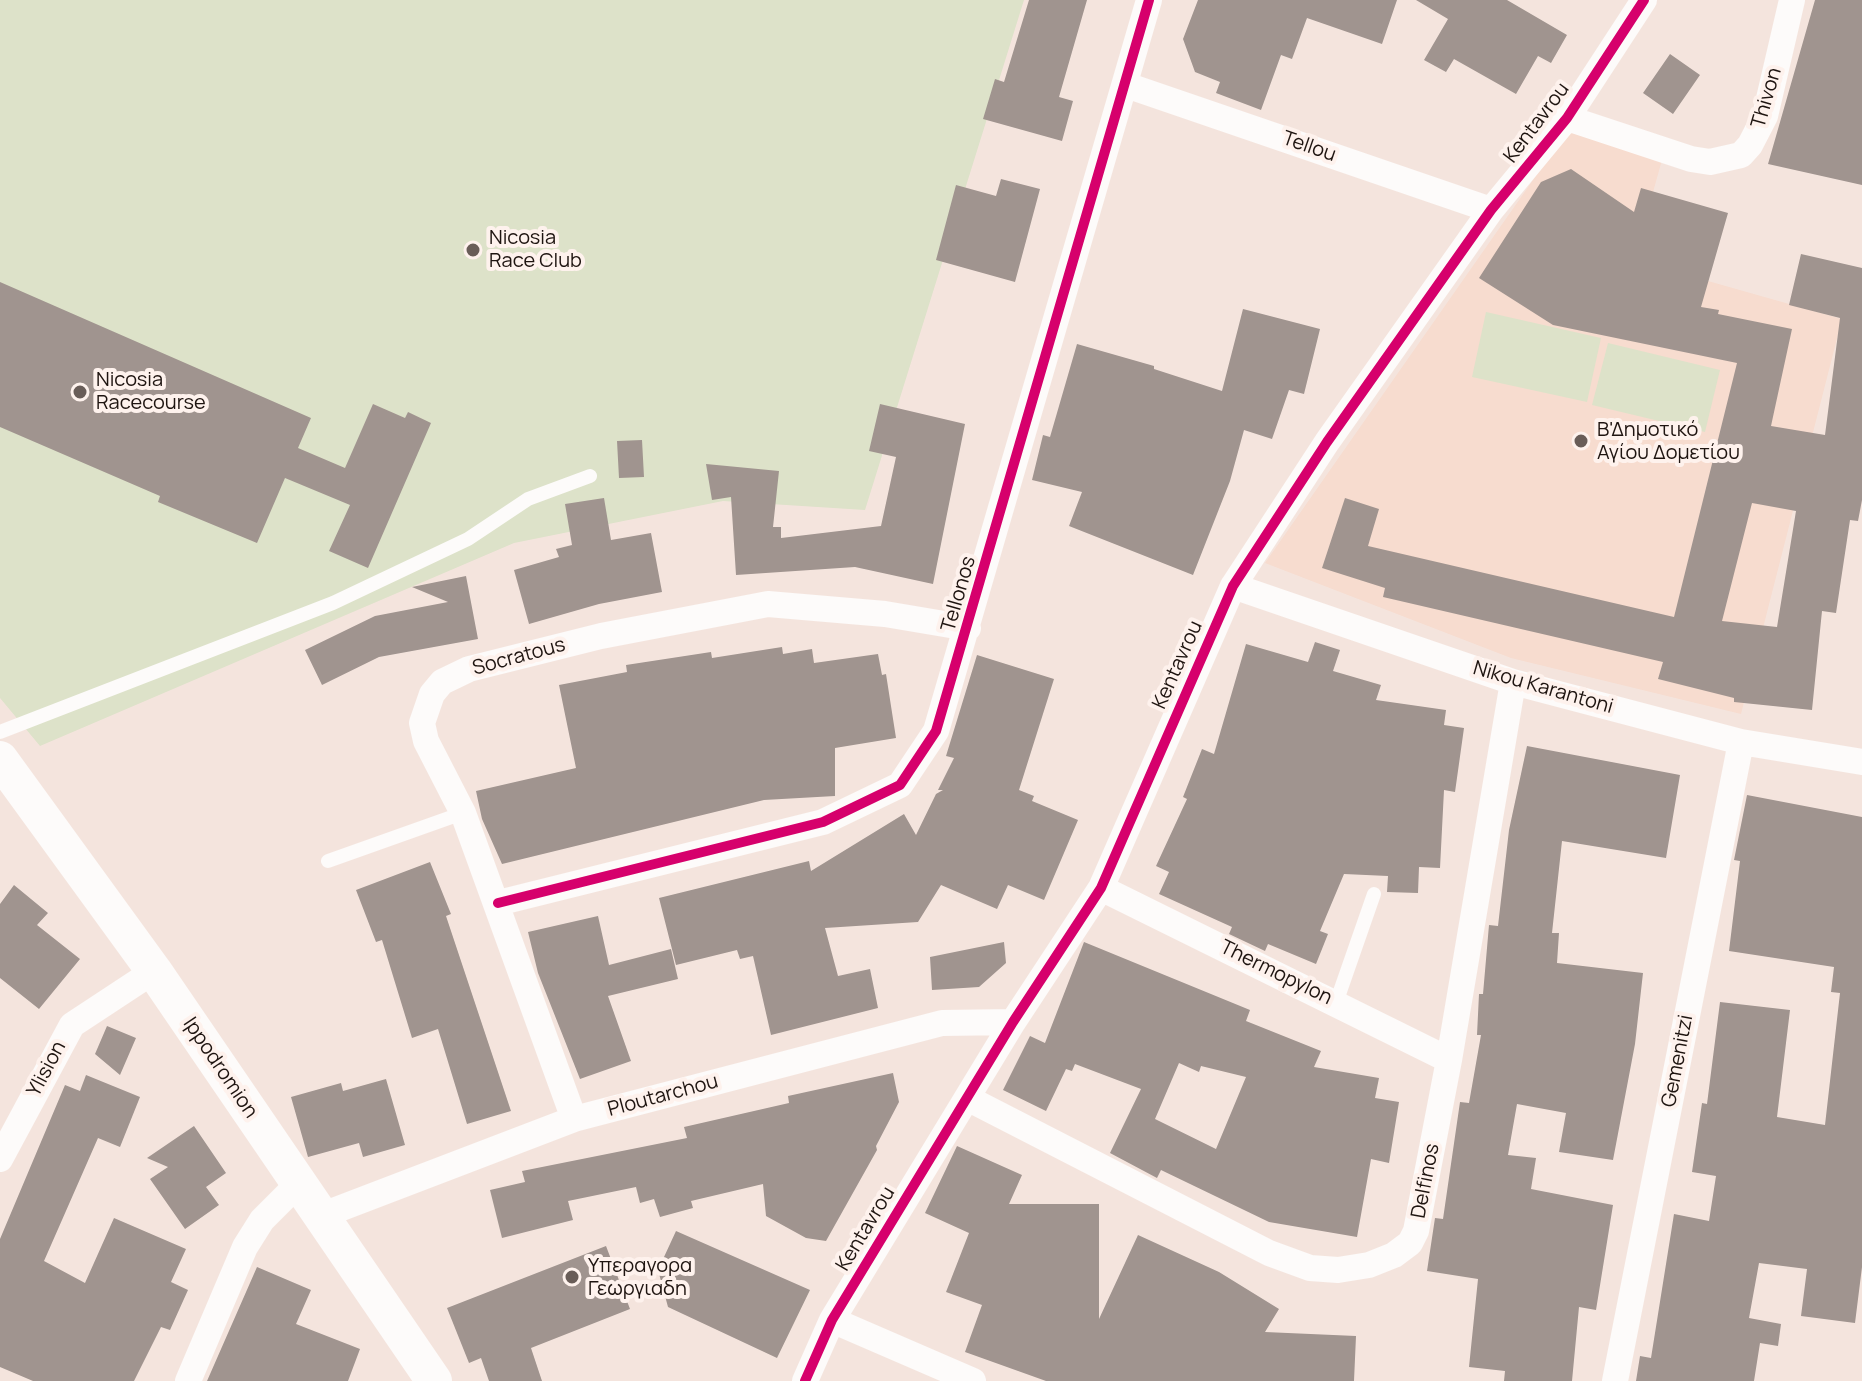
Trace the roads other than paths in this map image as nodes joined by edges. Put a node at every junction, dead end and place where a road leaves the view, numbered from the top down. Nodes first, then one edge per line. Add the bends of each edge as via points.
1 (1149, 0) edge
2 (1644, 0) edge
3 (1792, 0) edge
4 (1126, 85) junction
5 (1567, 118) junction
6 (1491, 210) junction
7 (590, 476) dead end
8 (1233, 586) junction
9 (968, 628) junction
10 (1513, 682) junction
11 (0, 732) edge
12 (1741, 742) junction
13 (0, 759) edge
14 (1862, 760) edge
15 (463, 813) junction
16 (328, 861) dead end
17 (1101, 888) junction
18 (1374, 894) dead end
19 (498, 903) junction
20 (154, 971) junction
21 (1336, 1003) junction
22 (1013, 1022) junction
23 (1449, 1060) junction
24 (967, 1098) junction
25 (574, 1119) junction
26 (1, 1153) edge
27 (299, 1183) junction
28 (323, 1215) junction
29 (832, 1320) junction
30 (188, 1381) edge
31 (434, 1381) edge
32 (805, 1381) edge
33 (973, 1381) edge
34 (1615, 1381) edge

1 - 4 street, Tellonos
2 - 5 street, Kentavrou
3 - 5 street, Thivon via 1765,116 1741,155 1710,162 1691,159
4 - 6 street, Tellou
4 - 9 street, Tellonos
5 - 6 street, Kentavrou
6 - 8 street, Kentavrou
7 - 11 lane via 528,499 468,539 333,603
8 - 10 street, Nikou Karantoni
8 - 17 street, Kentavrou
9 - 15 street, Socratous via 885,614 768,604 601,636 469,669 442,682 424,708 422,723
9 - 19 street, Tellonos via 936,731 900,785 823,822
10 - 12 street, Nikou Karantoni
10 - 23 street, Delfinos
12 - 14 street, Nikou Karantoni
12 - 34 street, Gemenitzi
13 - 20 street, Ippodromion
15 - 16 lane
15 - 19 street, Socratous
17 - 21 street, Thermopylon
17 - 22 street, Kentavrou
18 - 21 lane
19 - 25 street, Socratous
20 - 26 street, Ylision via 72,1025
20 - 27 street, Ippodromion
21 - 23 street, Thermopylon
22 - 24 street, Kentavrou
22 - 25 street, Ploutarchou via 942,1023
23 - 24 street, Delfinos via 1410,1243 1369,1265 1338,1270 1310,1268 1269,1253
24 - 29 street, Kentavrou
25 - 28 street, Ploutarchou
27 - 28 street, Ippodromion
27 - 30 street via 262,1220 245,1247
28 - 31 street, Ippodromion
29 - 32 street, Kentavrou
29 - 33 street

